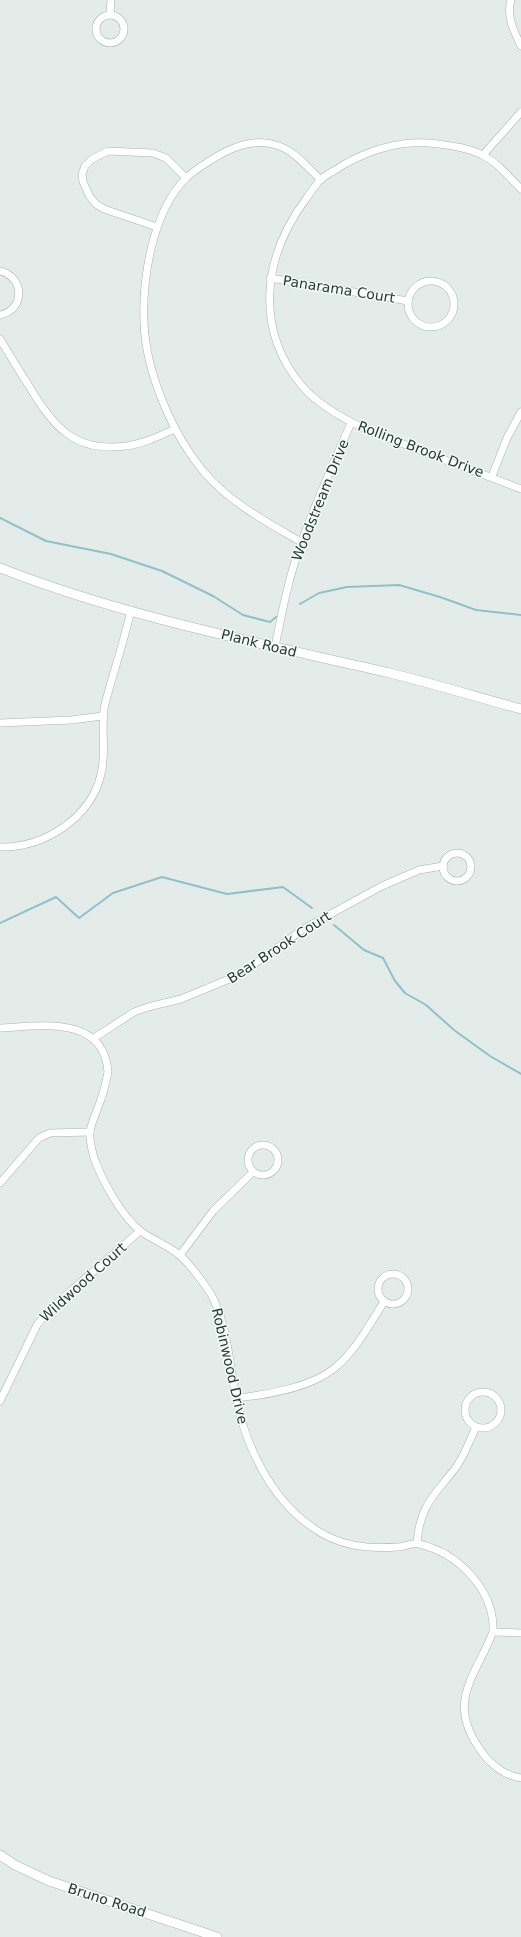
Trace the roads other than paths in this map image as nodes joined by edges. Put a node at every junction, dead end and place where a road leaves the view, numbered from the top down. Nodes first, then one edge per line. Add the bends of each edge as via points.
1 (111, 0) edge
2 (511, 0) edge
3 (110, 14) junction
4 (521, 46) edge
5 (521, 112) edge
6 (483, 155) junction
7 (186, 178) junction
8 (320, 180) junction
9 (521, 189) edge
10 (157, 227) junction
11 (0, 271) edge
12 (270, 278) junction
13 (408, 300) junction
14 (0, 315) edge
15 (0, 339) edge
16 (521, 412) edge
17 (351, 423) junction
18 (175, 429) junction
19 (492, 476) junction
20 (521, 488) edge
21 (301, 542) junction
22 (0, 568) edge
23 (131, 610) junction
24 (275, 647) junction
25 (521, 709) edge
26 (103, 716) junction
27 (0, 723) edge
28 (0, 847) edge
29 (443, 866) junction
30 (0, 1028) edge
31 (94, 1038) junction
32 (90, 1132) junction
33 (253, 1172) junction
34 (0, 1183) edge
35 (140, 1231) junction
36 (180, 1255) junction
37 (384, 1302) junction
38 (236, 1398) junction
39 (0, 1401) edge
40 (476, 1427) junction
41 (417, 1543) junction
42 (493, 1632) junction
43 (521, 1633) edge
44 (521, 1778) edge
45 (0, 1855) edge
46 (217, 1937) edge

1 - 3 street
2 - 4 street via 510,19
3 - 3 street via 99,19 95,29 100,40 108,43 120,39 124,28 118,17
5 - 6 street
6 - 8 street, Rolling Brook Drive via 456,146 425,142 391,145 357,157
6 - 9 street, Rolling Brook Drive
7 - 8 street via 235,146 256,142 276,145 295,156
7 - 10 street via 174,194
7 - 10 street via 166,158 153,153 108,151 92,158 85,166 83,182 90,198 96,204
8 - 12 street, Rolling Brook Drive via 286,228 277,249
10 - 18 street via 146,277 144,323 151,363 166,411
11 - 14 street via 15,280 19,292 18,301 13,308
12 - 13 street, Panarama Court
12 - 17 street, Rolling Brook Drive via 270,313 277,344 288,366 302,386 318,401
13 - 13 street, Panarama Court via 417,285 434,281 449,290 453,306 445,322 437,326 428,326 412,318 408,310
15 - 18 street via 46,414 75,439 103,447 126,446
16 - 19 street via 507,438
17 - 19 street, Rolling Brook Drive via 443,460
17 - 21 street, Woodstream Drive
18 - 21 street via 203,471 217,486 255,516
19 - 20 street, Rolling Brook Drive
21 - 24 street, Woodstream Drive
22 - 23 street, Plank Road via 58,589
23 - 24 street, Plank Road
23 - 26 street
24 - 25 street, Plank Road via 391,674
26 - 27 street
26 - 28 street via 102,774 92,797 83,809 60,830 37,841 14,847
29 - 29 street via 446,858 458,853 469,859 471,868 468,876 456,881 445,874
29 - 31 street, Bear Brook Court via 425,868 382,886 305,928 239,975 181,999 134,1012
30 - 31 street via 70,1028 83,1031
31 - 32 street, Robinwood Drive via 103,1054 108,1072
32 - 34 street via 50,1133 39,1138
32 - 35 street, Robinwood Drive via 93,1156 102,1180
33 - 33 street via 248,1160 253,1149 261,1145 273,1149 278,1160 272,1172 260,1175
33 - 36 street via 213,1211
35 - 36 street, Robinwood Drive
35 - 39 street, Wildwood Court via 50,1310 37,1325
36 - 38 street, Robinwood Drive via 211,1294 221,1317
37 - 37 street via 378,1295 380,1282 390,1274 402,1278 408,1289 403,1300 396,1304
37 - 38 street via 362,1337 337,1367 313,1381 295,1387 253,1397
38 - 41 street, Robinwood Drive via 256,1460 287,1505 312,1527 353,1546 402,1547
40 - 40 street via 488,1428 499,1421 502,1413 501,1404 493,1395 479,1392 468,1400 465,1408 466,1418
40 - 41 street via 457,1465 423,1511 418,1525
41 - 42 street via 450,1557 469,1572 486,1599
42 - 43 street
42 - 44 street via 465,1692 464,1719 470,1736 486,1758 501,1770
45 - 46 street, Bruno Road via 49,1881

